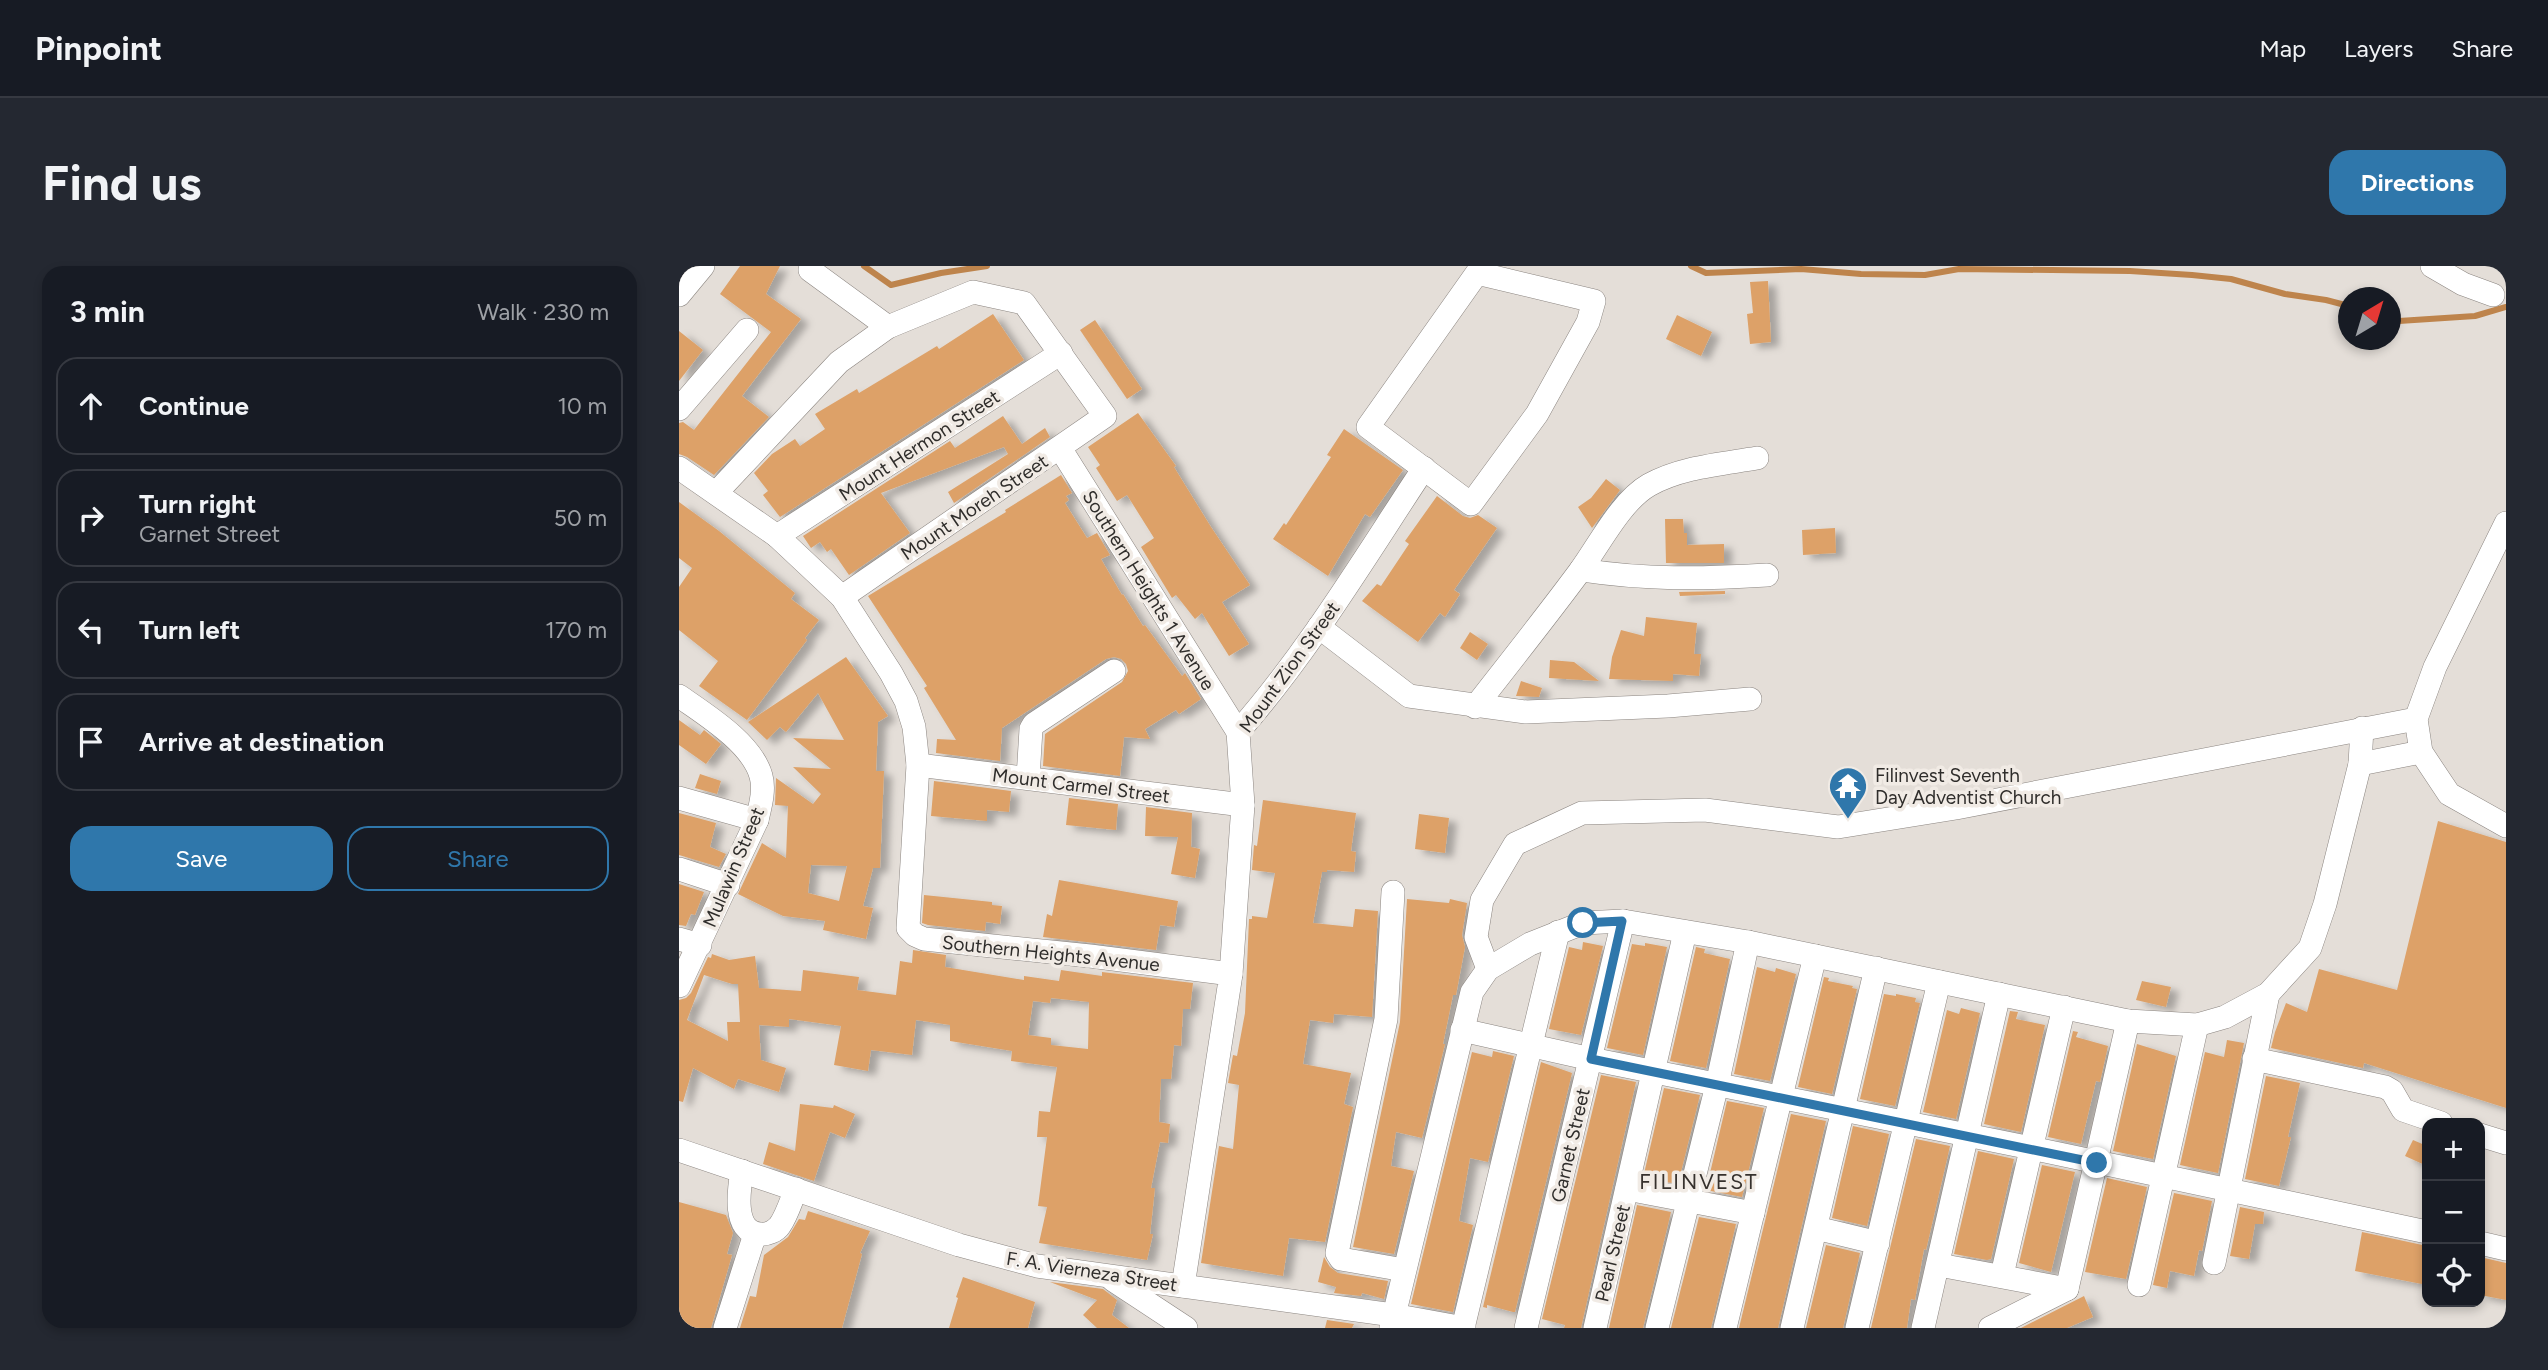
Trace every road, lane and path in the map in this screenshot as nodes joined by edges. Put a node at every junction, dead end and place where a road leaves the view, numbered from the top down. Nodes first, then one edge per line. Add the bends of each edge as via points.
1 (703, 266) edge
2 (2432, 266) edge
3 (810, 271) dead end
4 (679, 295) edge
5 (2493, 295) dead end
6 (888, 327) junction
7 (747, 330) dead end
8 (1061, 353) junction
9 (679, 409) edge
10 (1060, 448) junction
11 (1757, 458) dead end
12 (679, 468) edge
13 (1424, 468) junction
14 (716, 493) junction
15 (2506, 523) edge
16 (777, 536) junction
17 (1581, 570) junction
18 (1767, 575) dead end
19 (842, 597) junction
20 (1319, 627) junction
21 (1114, 671) dead end
22 (679, 696) edge
23 (1750, 699) dead end
24 (1475, 706) junction
25 (2416, 719) junction
26 (2362, 728) junction
27 (1238, 732) junction
28 (2421, 752) junction
29 (2360, 764) junction
30 (918, 765) junction
31 (1028, 778) junction
32 (679, 798) edge
33 (1243, 804) junction
34 (757, 820) junction
35 (2506, 826) edge
36 (679, 869) edge
37 (728, 885) junction
38 (1393, 891) dead end
39 (1622, 921) junction
40 (1558, 932) junction
41 (1685, 932) junction
42 (689, 942) edge
43 (1748, 942) junction
44 (1815, 956) junction
45 (1876, 968) junction
46 (1488, 969) junction
47 (1231, 975) junction
48 (1939, 982) junction
49 (679, 986) edge
50 (1999, 994) junction
51 (2268, 994) junction
52 (2064, 1007) junction
53 (2128, 1021) junction
54 (2197, 1025) junction
55 (1462, 1030) junction
56 (1532, 1045) junction
57 (1591, 1059) junction
58 (2255, 1059) junction
59 (1653, 1072) junction
60 (1717, 1085) junction
61 (1780, 1098) junction
62 (1844, 1111) junction
63 (2426, 1118) edge
64 (1906, 1123) junction
65 (1966, 1135) junction
66 (2485, 1137) edge
67 (2506, 1143) edge
68 (2031, 1148) junction
69 (679, 1150) edge
70 (2097, 1163) junction
71 (742, 1171) junction
72 (2163, 1177) junction
73 (796, 1189) junction
74 (1627, 1189) junction
75 (2229, 1190) junction
76 (1688, 1201) junction
77 (1753, 1213) junction
78 (1816, 1228) junction
79 (2422, 1231) edge
80 (755, 1234) junction
81 (1878, 1242) junction
82 (2484, 1244) edge
83 (2506, 1249) edge
84 (2214, 1263) dead end
85 (1939, 1265) junction
86 (1404, 1269) junction
87 (1105, 1275) junction
88 (2002, 1275) junction
89 (2139, 1285) dead end
90 (1183, 1286) junction
91 (2067, 1289) junction
92 (1392, 1322) edge
93 (726, 1328) edge
94 (1187, 1328) edge
95 (1463, 1328) edge
96 (1526, 1328) edge
97 (1595, 1328) edge
98 (1657, 1328) edge
99 (1725, 1328) edge
100 (1792, 1328) edge
101 (1857, 1328) edge
102 (1923, 1328) edge
103 (1990, 1328) edge

1 - 4 street
2 - 5 street
3 - 6 street
6 - 8 street via 973,292 1024,303
6 - 14 street via 839,362
7 - 9 street
8 - 10 street, Mount Moreh Street via 1105,416
8 - 16 street, Mount Hermon Street
10 - 19 street, Mount Moreh Street
10 - 27 street, Southern Heights 1 Avenue
11 - 17 street via 1683,472 1646,486 1617,516
12 - 14 street, Southern Heights Avenue
13 - 13 street via 1471,504 1537,414 1588,322 1594,301 1477,273 1368,427
13 - 20 street, Mount Zion Street
14 - 16 street, Southern Heights Avenue
15 - 25 street via 2435,667
16 - 19 street, Southern Heights Avenue
17 - 18 street via 1668,580
17 - 24 street
19 - 30 street, Southern Heights Avenue via 906,701
20 - 24 street via 1409,696
20 - 27 street, Mount Zion Street
21 - 31 street via 1034,724
22 - 34 street, Mulawin Street via 732,736 756,765 762,778
23 - 24 street via 1526,712
25 - 26 street
25 - 28 street
26 - 29 street
26 - 46 street via 2097,782 1838,827 1705,810 1583,813 1515,844 1482,900 1476,937
27 - 33 street, Mount Zion Street
28 - 29 street
28 - 35 street via 2449,794
29 - 51 street via 2310,947
30 - 31 street, Mount Carmel Street
30 - 47 street, Southern Heights Avenue via 908,929 915,935
31 - 33 street, Mount Carmel Street
32 - 34 street
33 - 47 street, Mount Zion Street
34 - 37 street, Mulawin Street
36 - 37 street
37 - 42 street, Mulawin Street
38 - 86 street via 1385,1018 1338,1253 1341,1259
39 - 40 street via 1583,923
39 - 41 street
39 - 57 street, Garnet Street
40 - 46 street
40 - 56 street
41 - 43 street
41 - 59 street, Pearl Street
42 - 49 street, Mulawin Street
43 - 44 street
43 - 60 street
44 - 45 street
44 - 61 street
45 - 48 street
45 - 62 street
46 - 55 street via 1472,992
47 - 90 street
48 - 50 street
48 - 64 street
50 - 52 street
50 - 65 street
51 - 54 street via 2225,1017
51 - 58 street
52 - 53 street
52 - 68 street
53 - 54 street
53 - 70 street
54 - 72 street
55 - 56 street
55 - 86 street
56 - 57 street
56 - 95 street
57 - 59 street
57 - 96 street, Garnet Street
58 - 63 street via 2385,1087 2403,1110
58 - 75 street
59 - 60 street
59 - 74 street, Pearl Street
60 - 61 street
60 - 76 street
61 - 62 street
61 - 77 street
62 - 64 street
62 - 78 street
64 - 65 street
64 - 81 street
65 - 68 street
65 - 85 street
66 - 67 street
68 - 70 street
68 - 88 street
69 - 71 street, F. A. Vierneza Street
70 - 72 street
70 - 91 street
71 - 73 street, F. A. Vierneza Street
71 - 80 street via 738,1201 743,1221
72 - 75 street
72 - 89 street
73 - 80 street via 778,1228
73 - 87 street, F. A. Vierneza Street via 959,1245 1037,1266
74 - 76 street
74 - 97 street, Pearl Street
75 - 79 street
75 - 84 street
76 - 77 street
76 - 98 street
77 - 99 street
78 - 81 street
78 - 100 street
80 - 93 street
81 - 101 street
82 - 83 street
85 - 88 street
85 - 102 street
86 - 92 street
87 - 90 street, F. A. Vierneza Street
87 - 94 street
88 - 91 street
90 - 92 street, F. A. Vierneza Street
91 - 103 street
92 - 95 street, F. A. Vierneza Street

